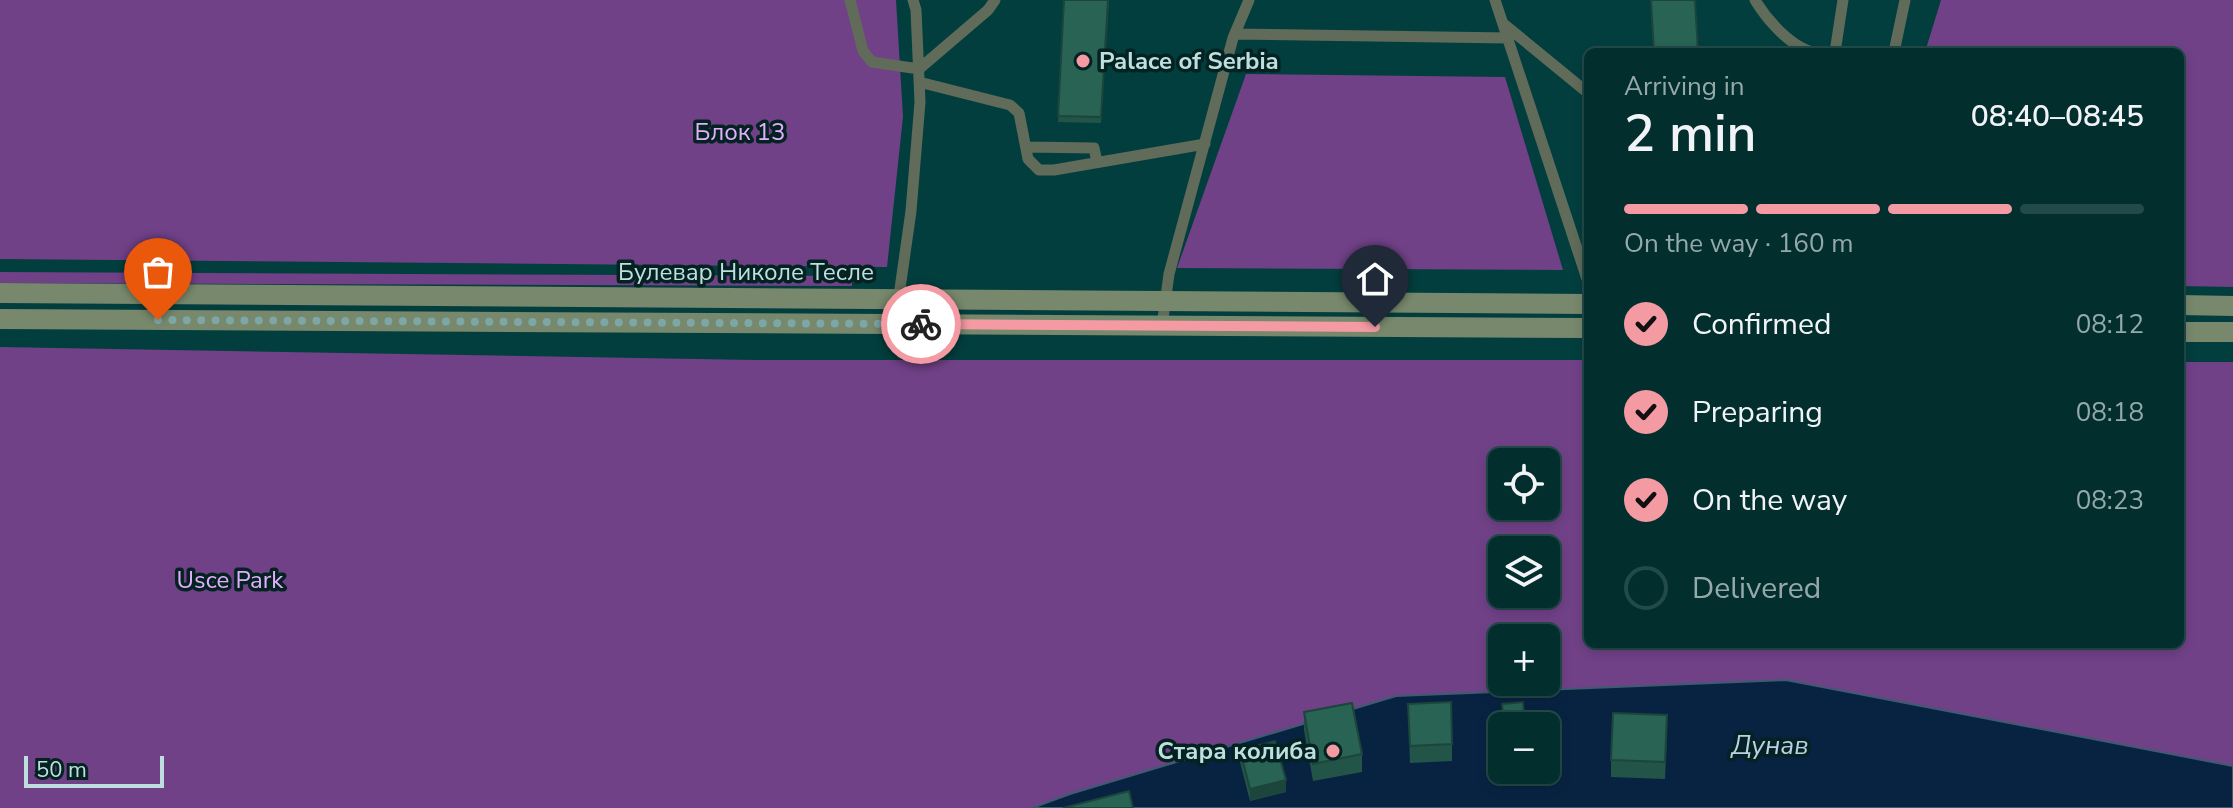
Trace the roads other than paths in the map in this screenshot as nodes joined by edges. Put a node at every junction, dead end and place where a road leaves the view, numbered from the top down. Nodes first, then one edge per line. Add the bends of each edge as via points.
1 (850, 0) edge
2 (913, 0) edge
3 (995, 0) edge
4 (1249, 0) edge
5 (1495, 0) edge
6 (1755, 0) edge
7 (1843, 0) edge
8 (1905, 0) edge
9 (1505, 25) junction
10 (1235, 34) junction
11 (1509, 38) junction
12 (1802, 48) edge
13 (1836, 48) edge
14 (1895, 48) edge
15 (919, 75) junction
16 (1584, 90) edge
17 (1205, 144) junction
18 (1026, 147) junction
19 (1097, 162) junction
20 (1584, 270) edge
21 (0, 293) edge
22 (898, 299) junction
23 (1165, 301) junction
24 (1584, 304) edge
25 (2184, 305) edge
26 (2233, 306) edge
27 (0, 319) edge
28 (895, 324) junction
29 (1162, 326) junction
30 (1584, 328) edge
31 (2184, 332) edge
32 (2233, 332) edge

1 - 15 lane via 863,51 872,62
2 - 15 lane
3 - 15 lane
4 - 10 lane
5 - 9 lane
6 - 12 lane
7 - 13 lane
8 - 14 lane
9 - 11 lane
9 - 16 lane
10 - 11 lane
10 - 17 lane
11 - 20 lane
15 - 18 lane via 1010,105 1019,113
15 - 22 lane via 911,211
17 - 19 lane
17 - 23 lane
18 - 19 lane via 1094,148
18 - 19 lane via 1028,159 1039,170
21 - 22 main road, Булевар Николе Тесле
22 - 23 main road, Булевар Николе Тесле
22 - 28 lane
23 - 24 main road, Булевар Николе Тесле
23 - 29 lane
25 - 26 main road
27 - 28 main road
28 - 29 main road
29 - 30 main road
31 - 32 main road

